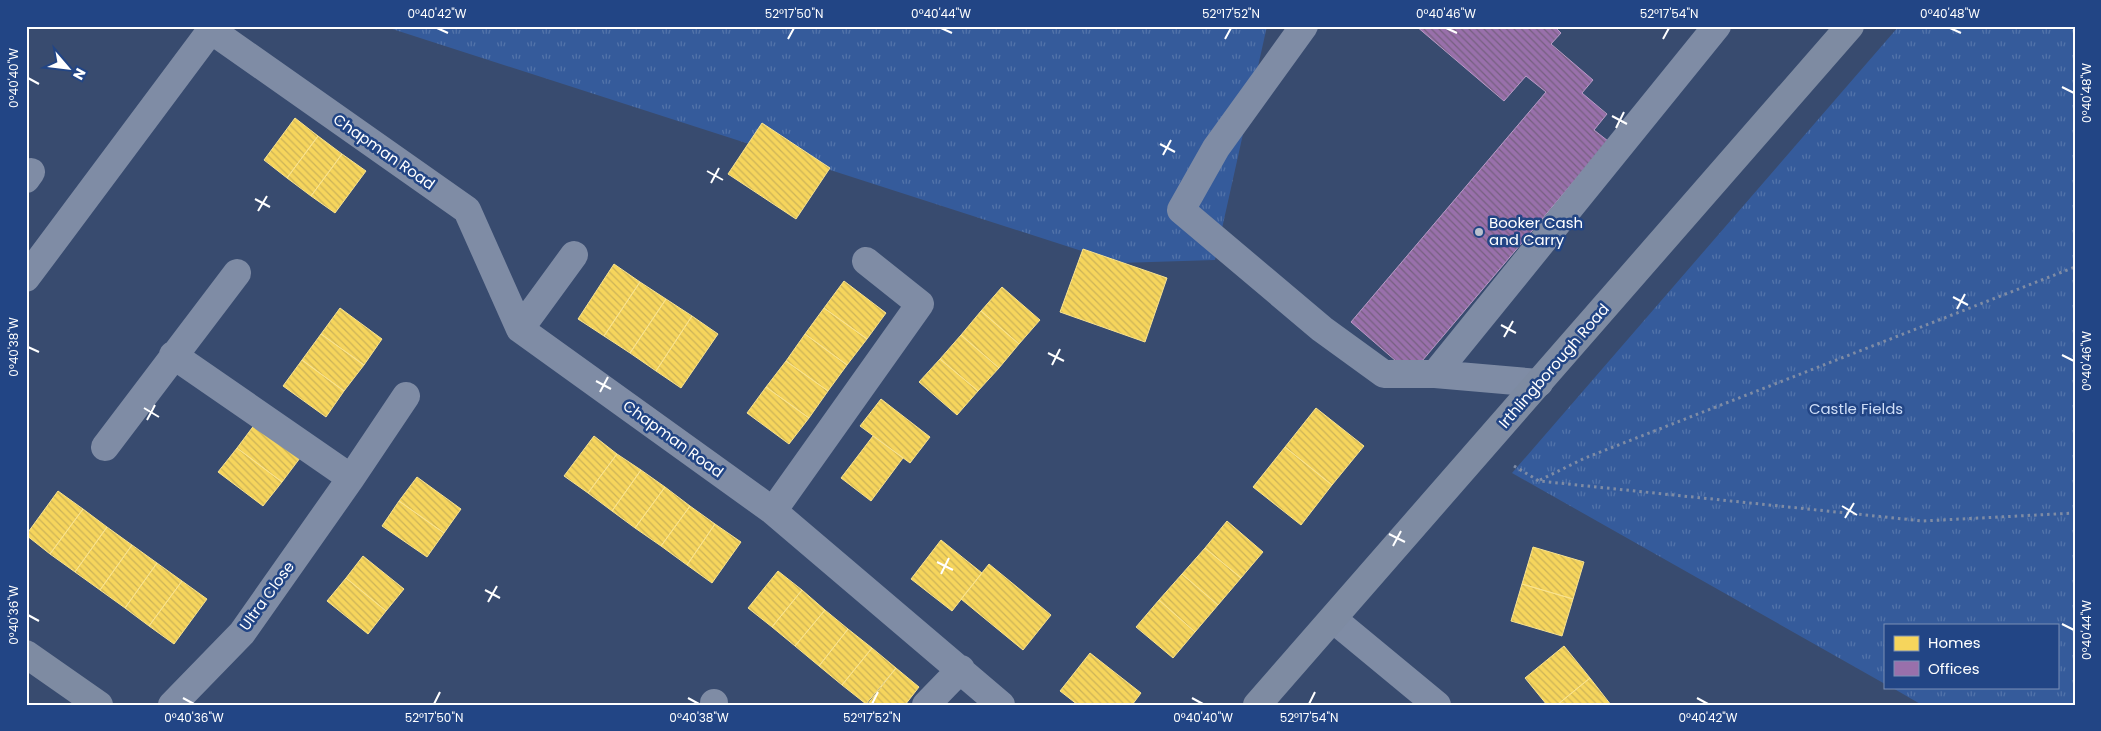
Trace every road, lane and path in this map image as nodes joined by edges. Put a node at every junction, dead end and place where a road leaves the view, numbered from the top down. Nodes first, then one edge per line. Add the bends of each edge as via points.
1 (1304, 26) edge
2 (1717, 26) edge
3 (1850, 26) edge
4 (212, 28) edge
5 (574, 255) dead end
6 (866, 261) dead end
7 (2075, 267) edge
8 (237, 273) dead end
9 (26, 278) edge
10 (520, 329) junction
11 (173, 355) junction
12 (1435, 374) junction
13 (1540, 383) junction
14 (406, 396) dead end
15 (105, 447) dead end
16 (1484, 447) junction
17 (351, 478) junction
18 (1539, 481) junction
19 (774, 511) junction
20 (2075, 513) edge
21 (1333, 619) junction
22 (26, 654) edge
23 (961, 668) junction
24 (99, 705) edge
25 (172, 705) edge
26 (926, 705) edge
27 (1001, 705) edge
28 (1257, 705) edge
29 (1437, 705) edge

1 - 12 street via 1216,148 1181,210 1322,329 1384,374
2 - 12 street
3 - 13 main road, Irthlingborough Road
4 - 9 street
4 - 10 street, Chapman Road via 467,210
5 - 10 street
6 - 19 street via 920,304
7 - 18 path via 1585,458
8 - 11 street
10 - 19 street, Chapman Road
11 - 15 street
11 - 17 street
12 - 13 street
13 - 16 main road, Irthlingborough Road
14 - 17 street, Ultra Close
16 - 18 path
16 - 21 main road, Irthlingborough Road
17 - 25 street, Ultra Close via 242,632
18 - 20 path via 1923,521
19 - 23 street, Chapman Road
21 - 28 main road, Irthlingborough Road
21 - 29 street
22 - 24 main road
23 - 26 street
23 - 27 street, Chapman Road

